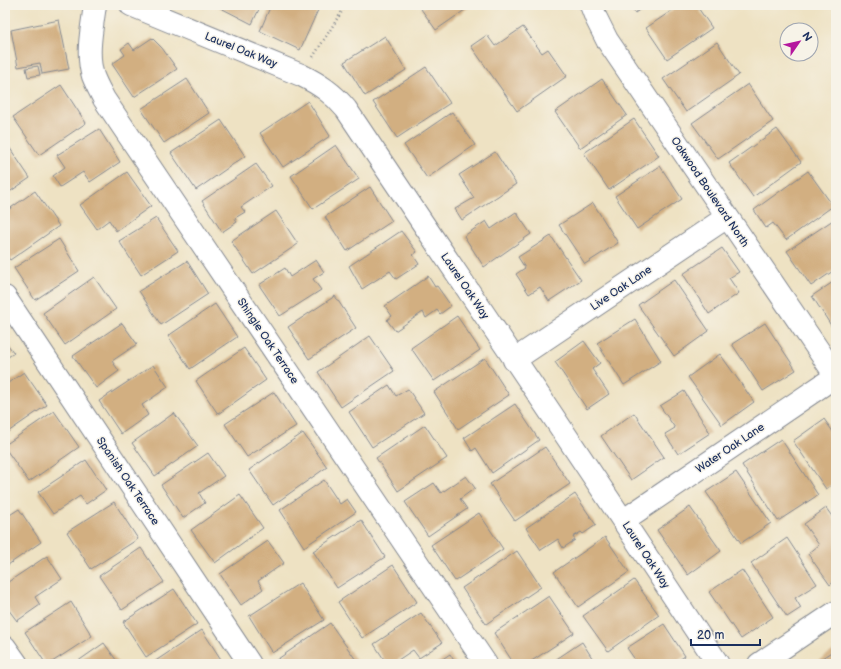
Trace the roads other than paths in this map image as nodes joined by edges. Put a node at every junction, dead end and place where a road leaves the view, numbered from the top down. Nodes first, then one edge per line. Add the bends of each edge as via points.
1 (95, 5) edge
2 (131, 5) edge
3 (591, 5) edge
4 (727, 217) junction
5 (5, 298) edge
6 (514, 360) junction
7 (836, 376) edge
8 (624, 520) junction
9 (836, 612) edge
10 (5, 647) edge
11 (17, 664) edge
12 (250, 664) edge
13 (486, 664) edge
14 (718, 664) edge
15 (759, 664) edge

1 - 13 street, Shingle Oak Terrace via 90,64 104,98
2 - 6 street, Laurel Oak Way via 301,74 338,98
3 - 4 street, Oakwood Boulevard North via 607,40
4 - 6 street, Live Oak Lane
4 - 7 street, Oakwood Boulevard North
5 - 12 street, Spanish Oak Terrace
6 - 8 street, Laurel Oak Way
7 - 8 street, Water Oak Lane
8 - 14 street, Laurel Oak Way
9 - 15 street
10 - 11 street

